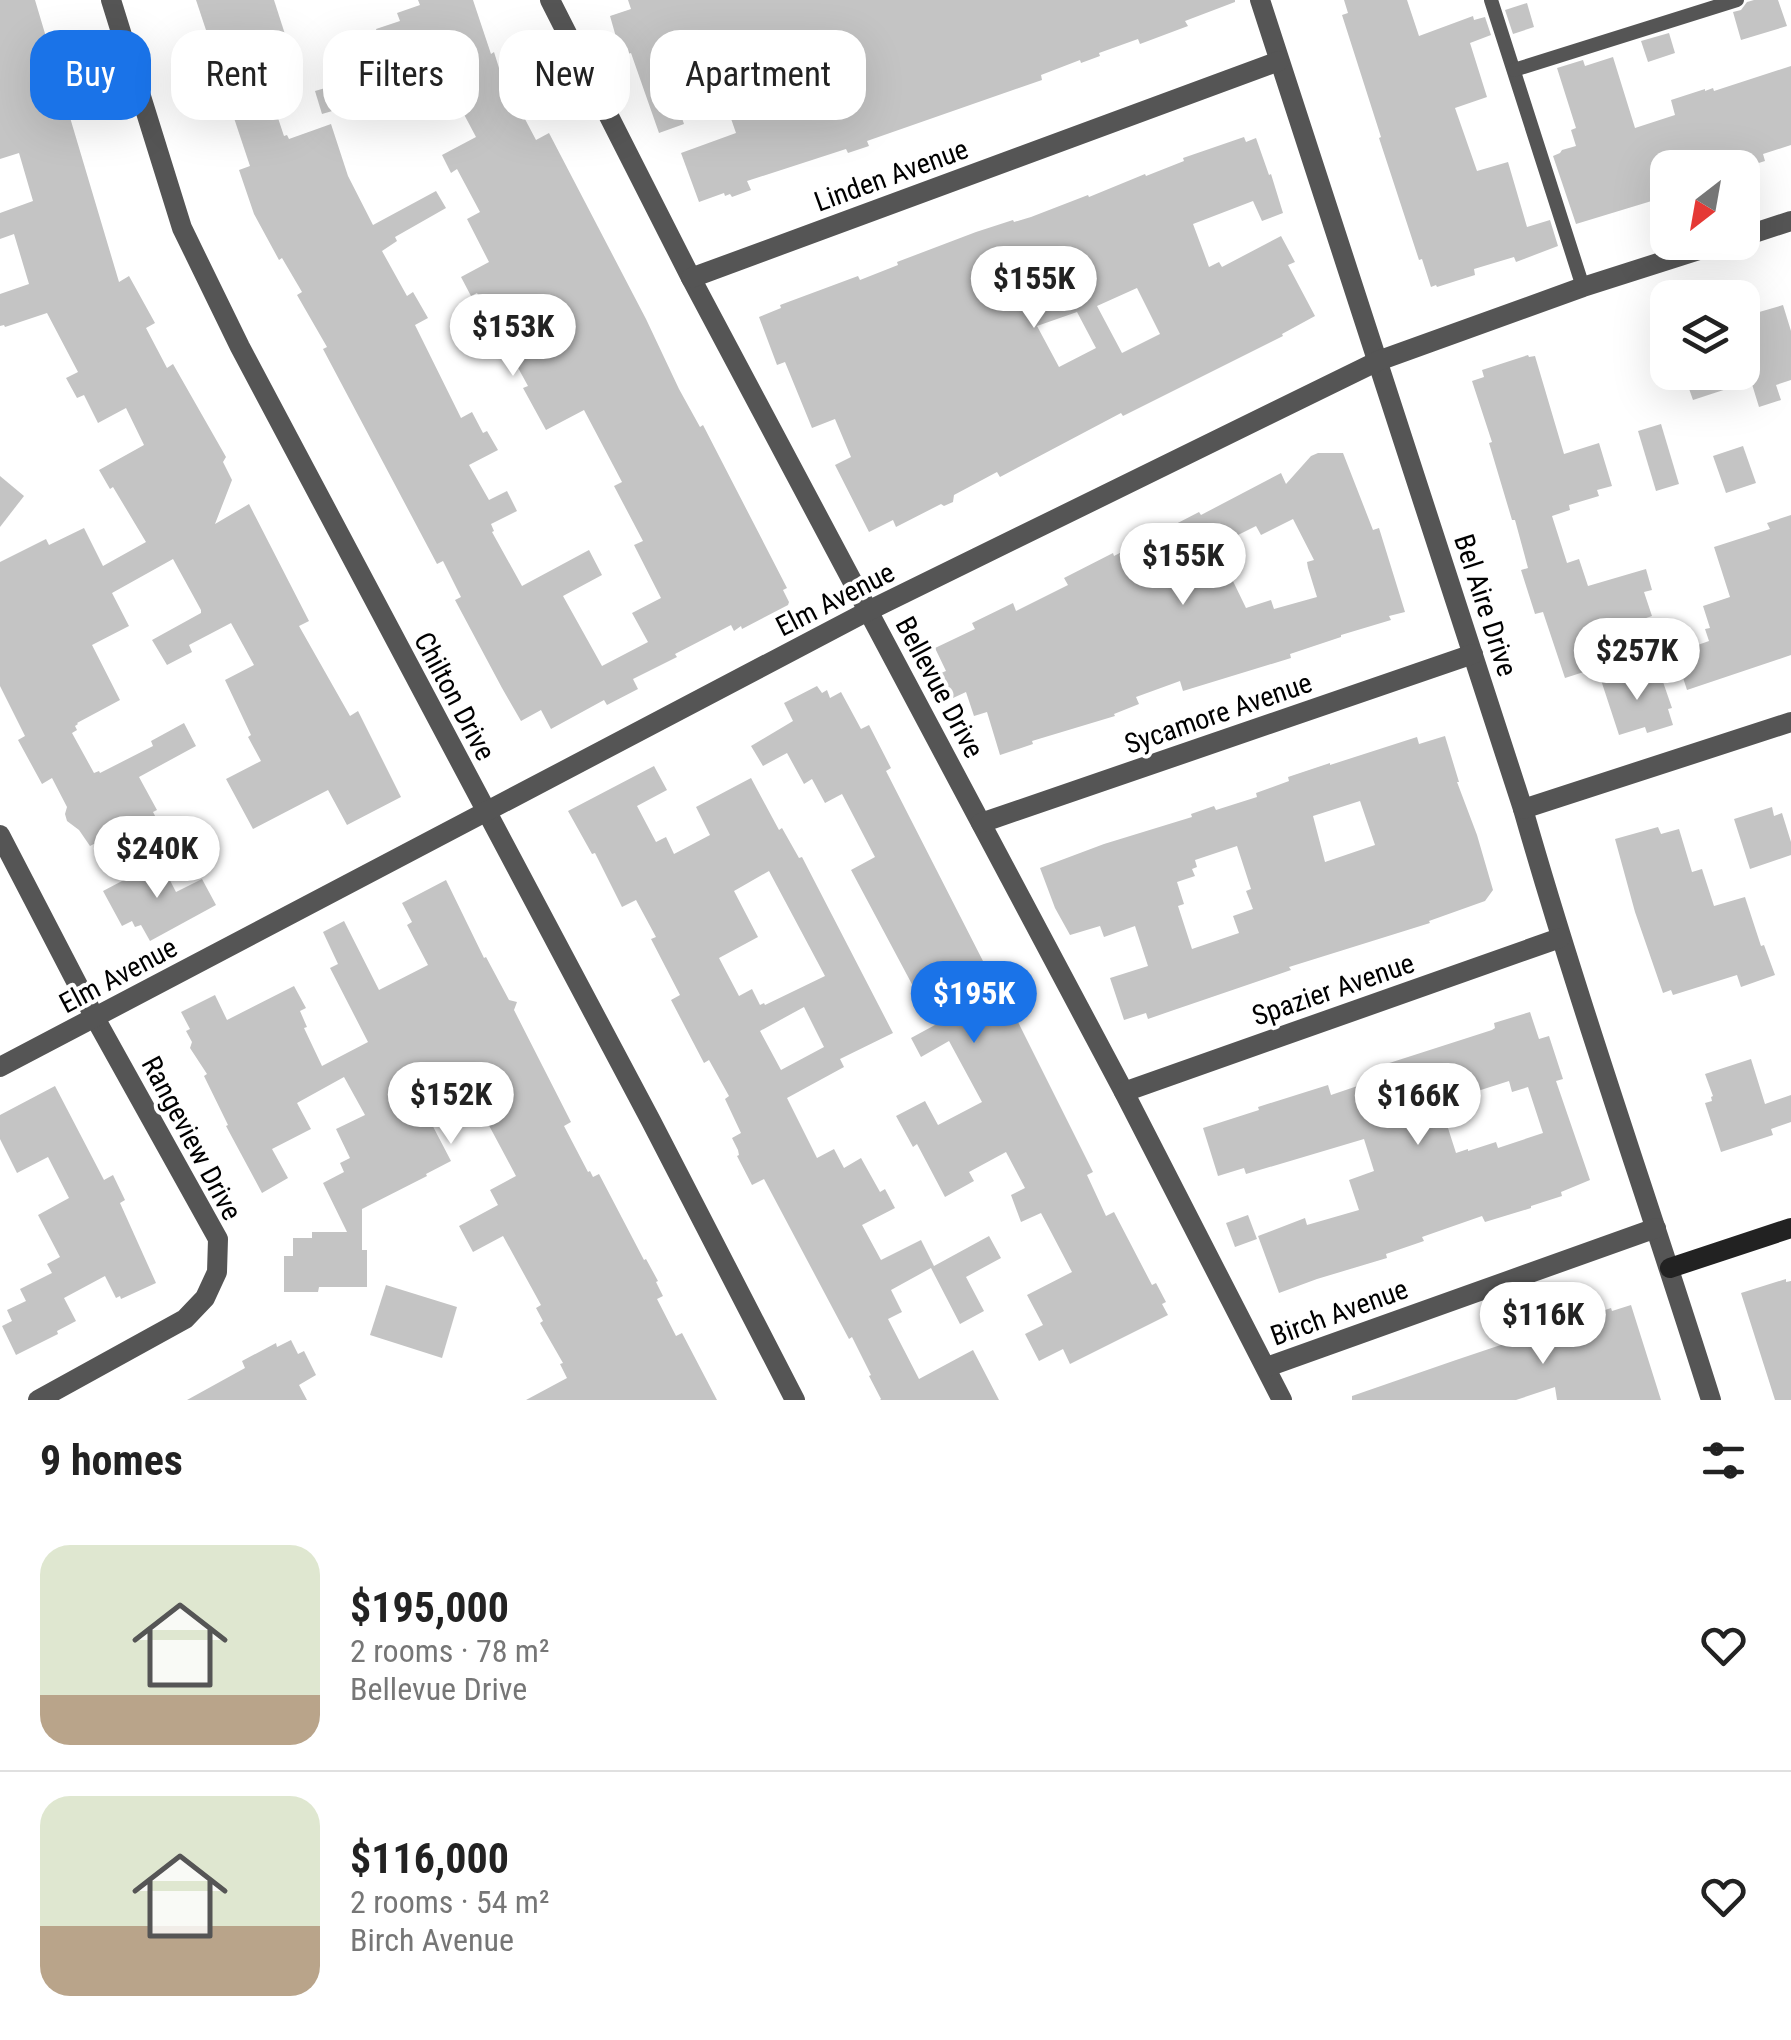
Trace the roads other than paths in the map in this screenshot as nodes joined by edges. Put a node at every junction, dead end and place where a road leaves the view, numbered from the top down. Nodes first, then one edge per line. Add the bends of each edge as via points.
1 (111, 0) edge
2 (550, 0) edge
3 (1260, 0) edge
4 (1491, 0) edge
5 (1737, 0) edge
6 (1278, 61) junction
7 (1514, 70) junction
8 (1791, 221) edge
9 (1760, 231) edge
10 (1668, 260) edge
11 (691, 278) junction
12 (1583, 287) junction
13 (1378, 362) junction
14 (868, 612) junction
15 (1473, 654) junction
16 (1791, 722) edge
17 (1523, 809) junction
18 (485, 812) junction
19 (981, 823) junction
20 (0, 834) edge
21 (1560, 938) junction
22 (95, 1018) junction
23 (0, 1067) edge
24 (1124, 1092) junction
25 (1656, 1228) junction
26 (1791, 1228) edge
27 (1670, 1268) junction
28 (1267, 1368) junction
29 (38, 1400) edge
30 (795, 1400) edge
31 (1282, 1400) edge
32 (1711, 1400) edge

1 - 18 street, Chilton Drive via 182,228
2 - 11 street, Bellevue Drive
3 - 6 street, Bel Aire Drive
4 - 7 lane
5 - 7 lane
6 - 11 street, Linden Avenue
6 - 13 street, Bel Aire Drive
7 - 12 lane
8 - 9 street
10 - 12 street, Elm Avenue
11 - 14 street, Bellevue Drive
12 - 13 street, Elm Avenue
13 - 14 street, Elm Avenue
13 - 15 street, Bel Aire Drive
14 - 18 street, Elm Avenue
14 - 19 street, Bellevue Drive
15 - 17 street, Bel Aire Drive
15 - 19 street, Sycamore Avenue
16 - 17 street
17 - 21 street, Bel Aire Drive
18 - 22 street, Elm Avenue
18 - 30 street, Chilton Drive
19 - 24 street, Bellevue Drive
20 - 22 street, Rangeview Drive
21 - 24 street, Spazier Avenue
21 - 25 street, Bel Aire Drive
22 - 23 street, Elm Avenue
22 - 29 street, Rangeview Drive via 218,1240 217,1272 185,1319
24 - 28 street, Bellevue Drive
25 - 27 street, Bel Aire Drive
25 - 28 street, Birch Avenue
26 - 27 street
27 - 32 street, Bel Aire Drive
28 - 31 street, Bellevue Drive

